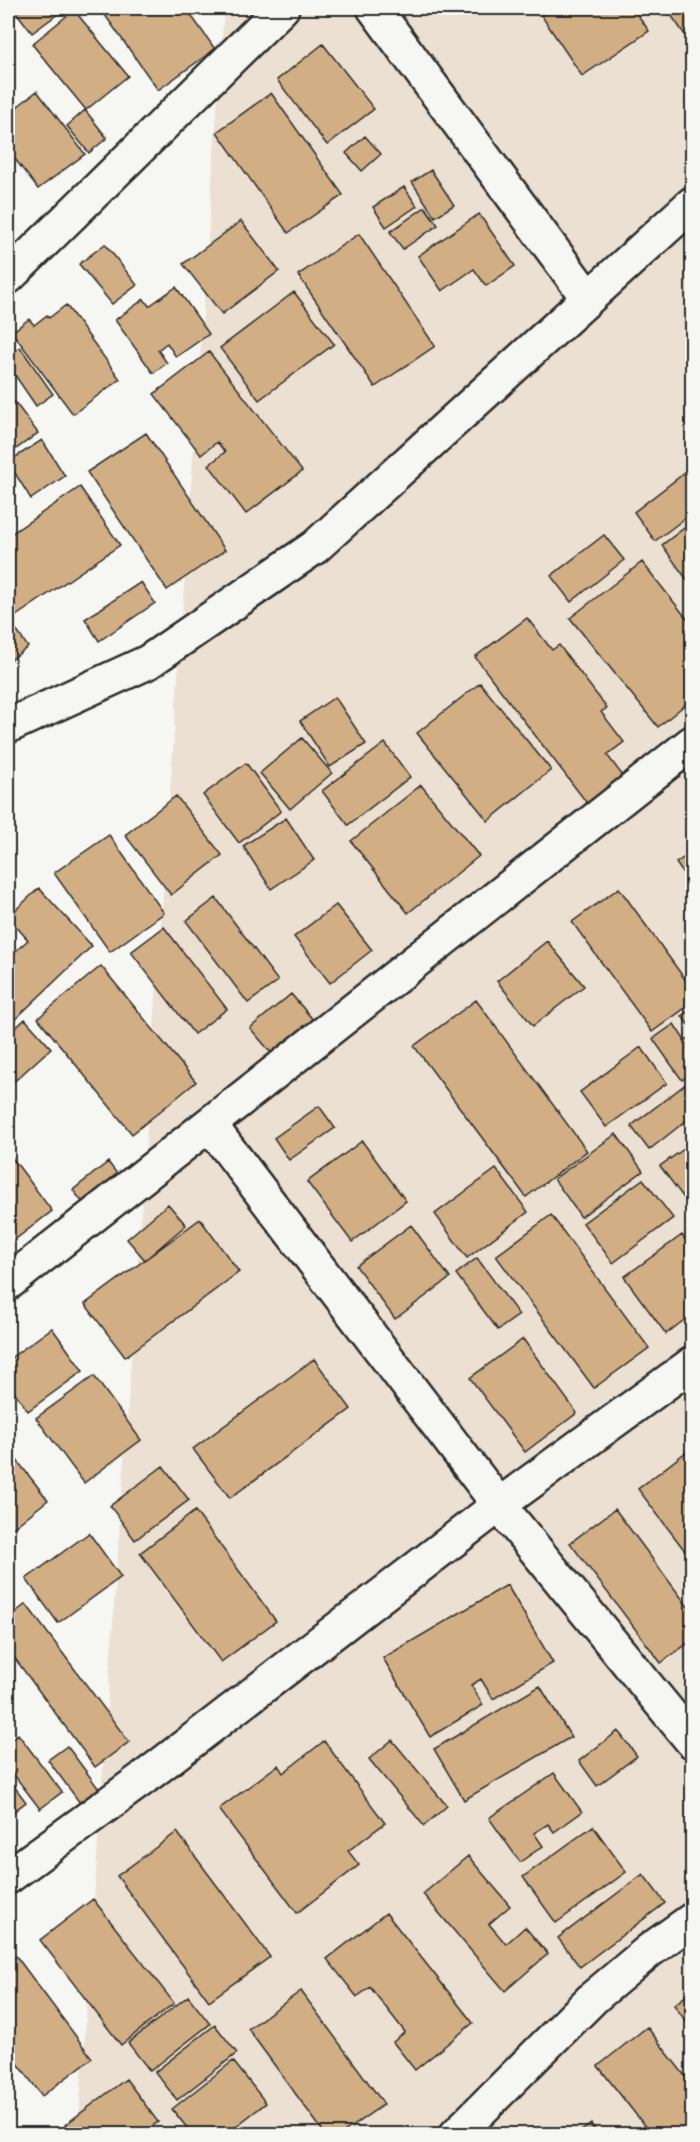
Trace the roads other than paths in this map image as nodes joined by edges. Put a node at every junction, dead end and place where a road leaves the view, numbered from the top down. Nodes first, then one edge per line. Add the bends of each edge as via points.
1 (282, 8) edge
2 (374, 8) edge
3 (693, 204) edge
4 (8, 277) edge
5 (588, 298) junction
6 (8, 726) edge
7 (693, 743) edge
8 (210, 1125) junction
9 (8, 1283) edge
10 (693, 1364) edge
11 (499, 1505) junction
12 (693, 1741) edge
13 (8, 1877) edge
14 (693, 1920) edge
15 (457, 2134) edge

1 - 4 street
2 - 5 street
3 - 5 street
5 - 6 street via 315,547 148,662
7 - 8 street
8 - 9 street
8 - 11 street
10 - 11 street
11 - 12 street
11 - 13 street via 149,1774
14 - 15 street via 594,1997

